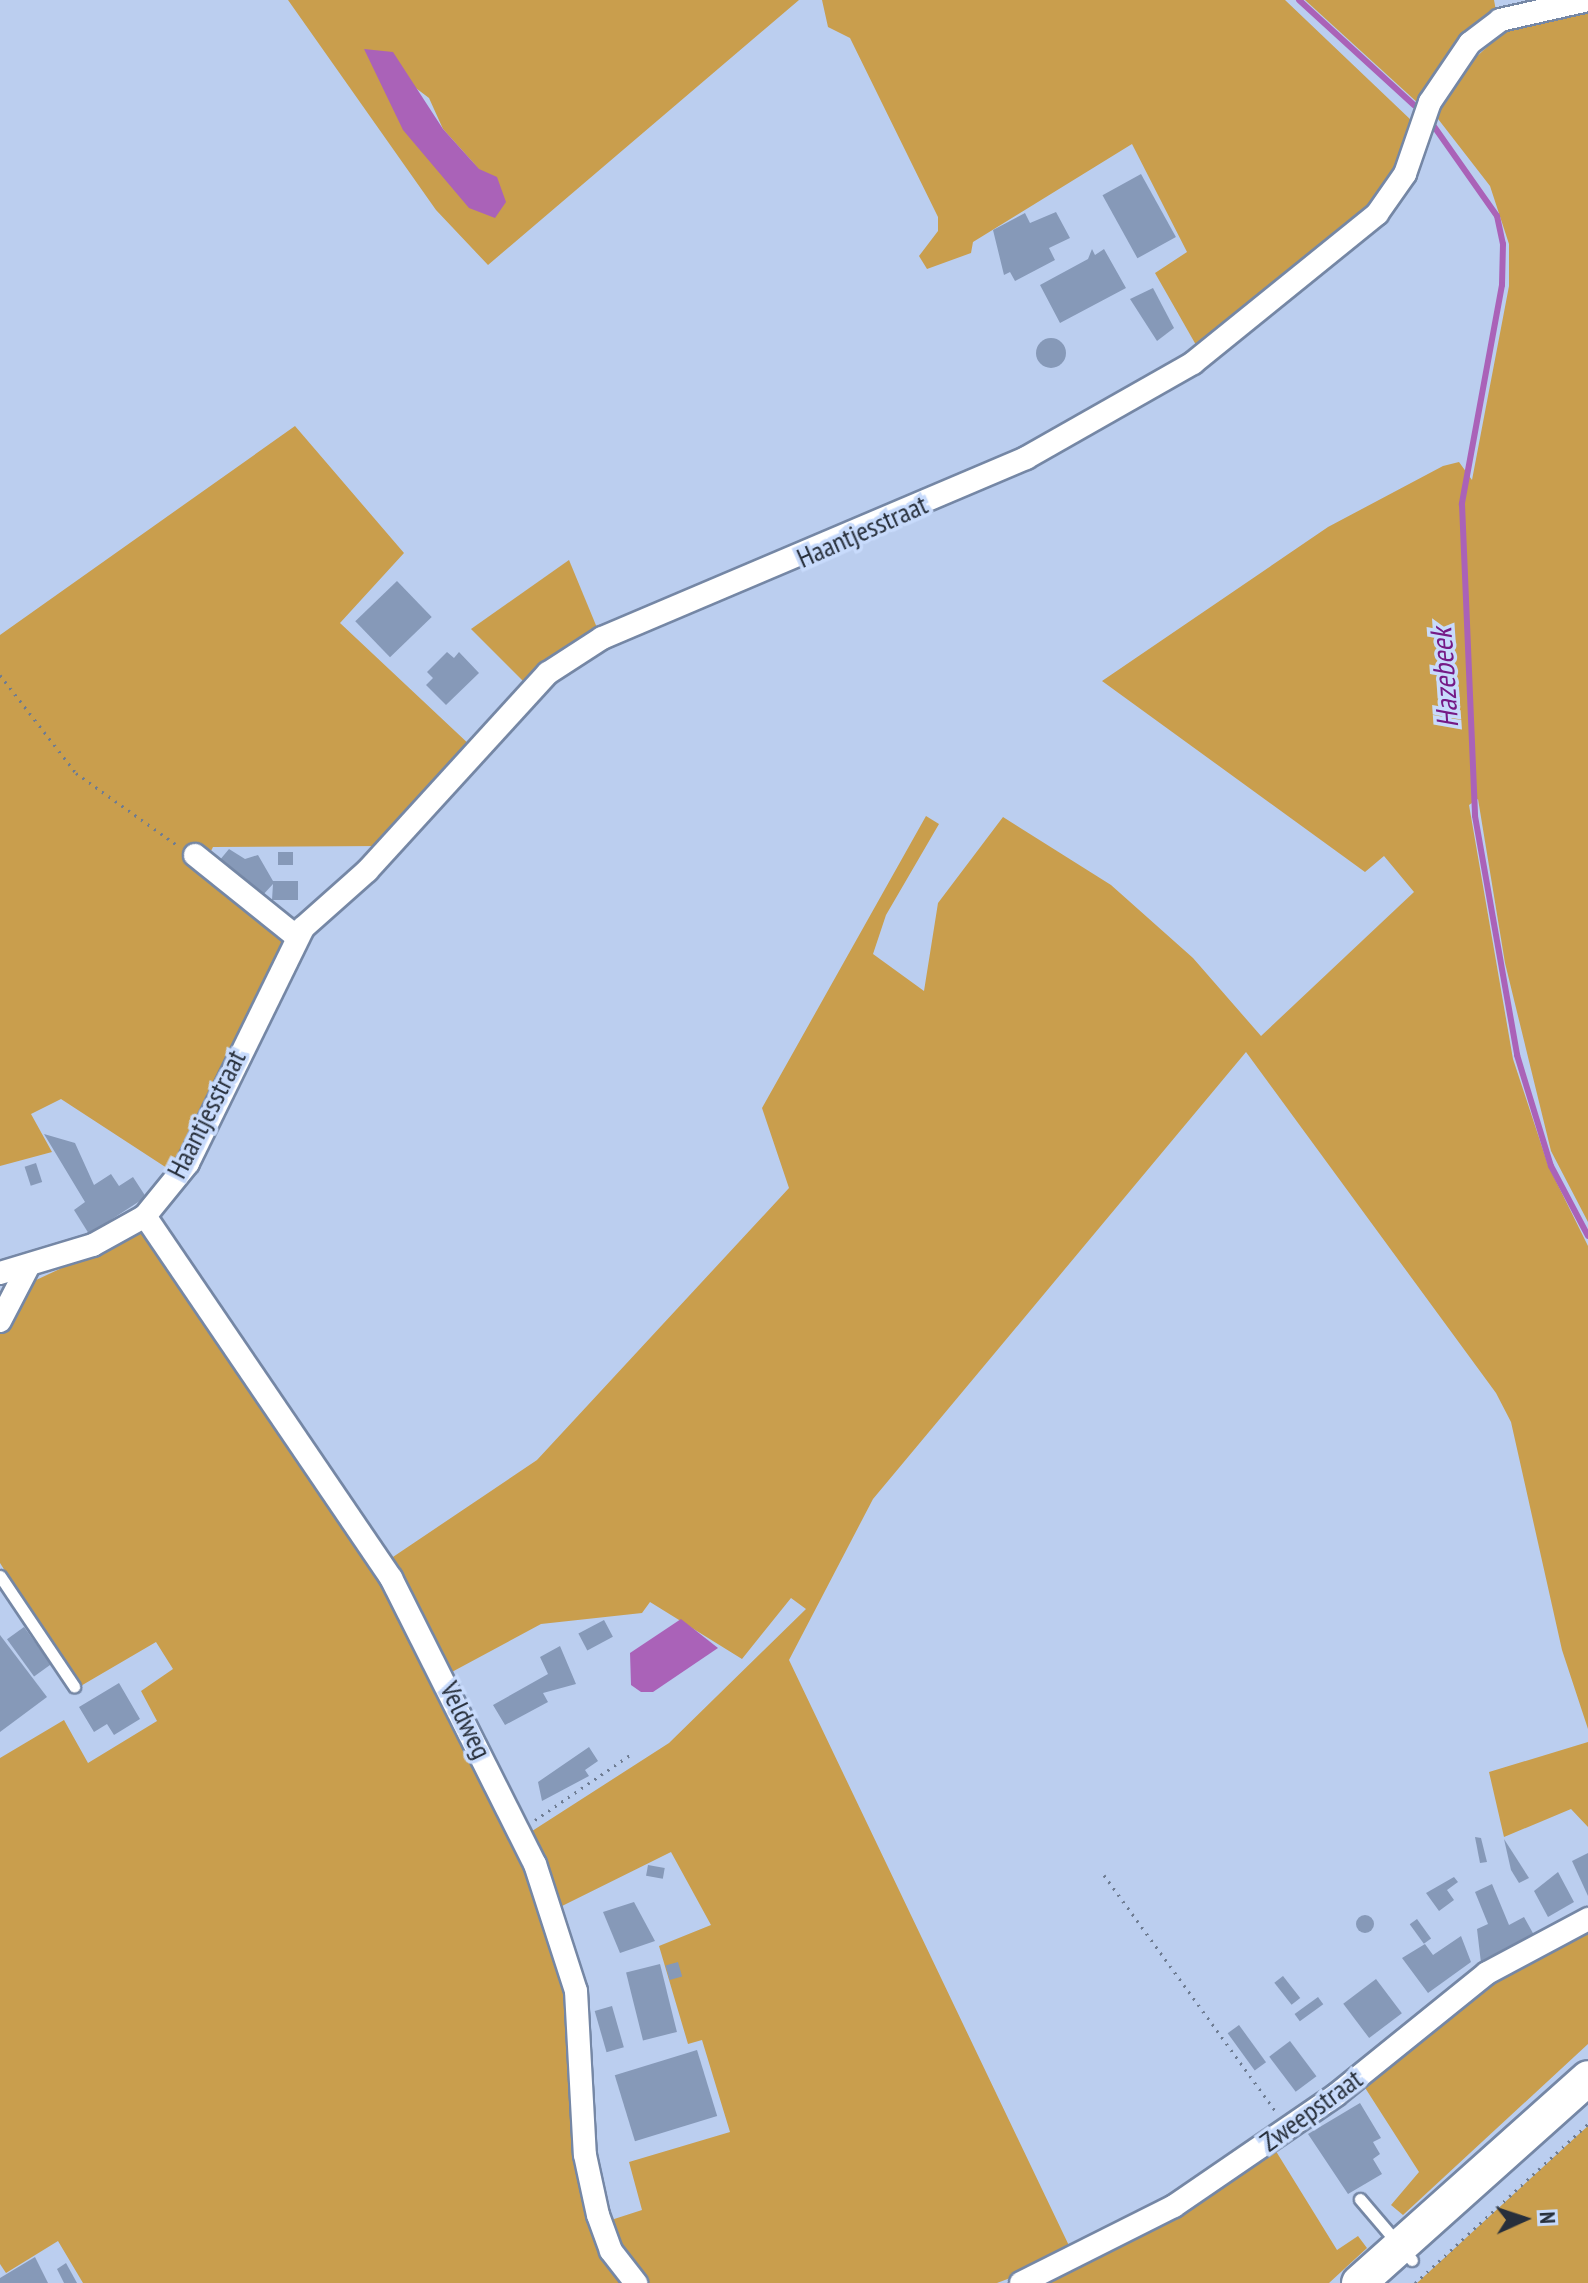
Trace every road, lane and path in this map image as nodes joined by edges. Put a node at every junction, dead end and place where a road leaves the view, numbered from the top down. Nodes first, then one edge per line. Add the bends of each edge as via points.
1 (1588, 0) edge
2 (0, 675) edge
3 (195, 855) joint
4 (297, 937) junction
5 (145, 1216) junction
6 (28, 1267) junction
7 (0, 1273) edge
8 (0, 1321) edge
9 (0, 1576) edge
10 (74, 1686) dead end
11 (630, 1755) dead end
12 (519, 1831) junction
13 (1104, 1875) dead end
14 (1588, 1919) edge
15 (1588, 2078) edge
16 (1588, 2097) edge
17 (1588, 2124) edge
18 (1288, 2128) junction
19 (1360, 2199) dead end
20 (1404, 2268) edge
21 (636, 2283) edge
22 (1021, 2283) edge
23 (1359, 2283) edge

1 - 4 street, Haantjesstraat via 1500,20 1448,70 1421,124 1405,174 1377,214 1193,363 1026,458 602,638 548,673
2 - 3 path via 76,773 142,826
3 - 4 street
4 - 5 street, Haantjesstraat via 188,1163
5 - 6 street, Haantjesstraat
5 - 12 street, Veldweg via 391,1578
6 - 7 street, Haantjesstraat
6 - 8 street
9 - 10 lane
11 - 12 path
12 - 21 street, Veldweg via 555,1914 576,1991 585,2155 598,2215 611,2251
13 - 18 path
14 - 18 street, Zweepstraat via 1487,1973
15 - 20 main road
16 - 20 main road
17 - 20 path
18 - 22 street, Zweepstraat via 1113,2242
19 - 20 lane
20 - 23 main road

